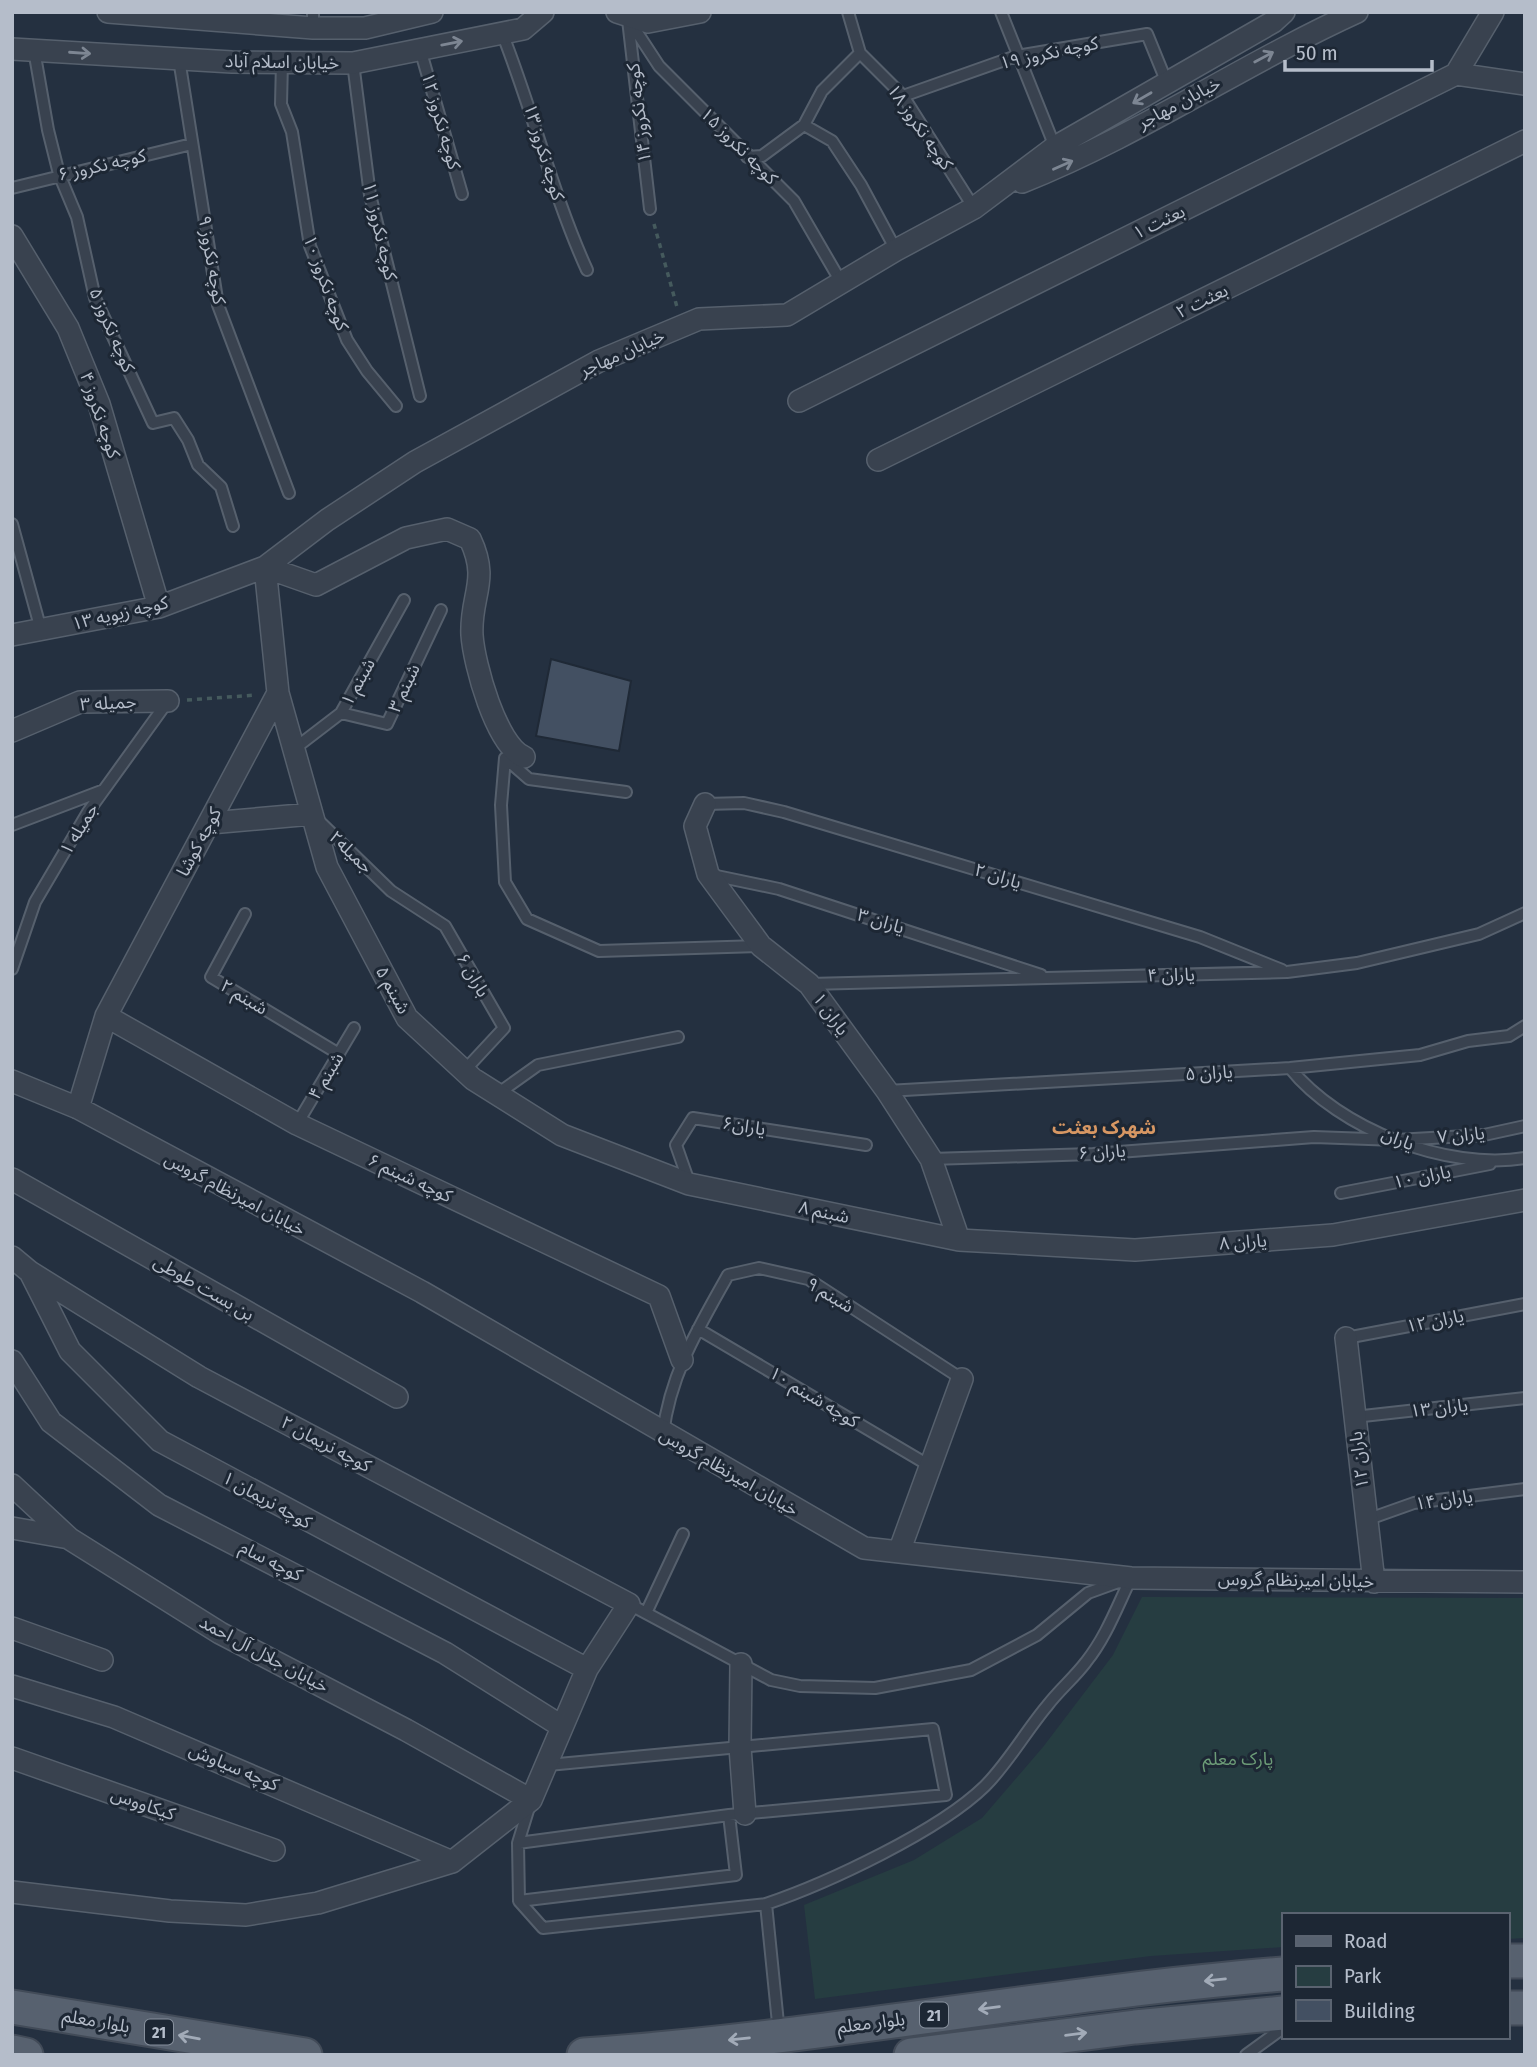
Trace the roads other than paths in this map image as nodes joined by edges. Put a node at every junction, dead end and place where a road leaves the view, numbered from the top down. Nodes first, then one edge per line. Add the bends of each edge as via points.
1 (108, 12) edge
2 (432, 12) edge
3 (543, 12) edge
4 (700, 12) edge
5 (848, 12) edge
6 (1000, 12) edge
7 (1284, 12) edge
8 (1357, 12) edge
9 (1493, 12) edge
10 (622, 15) edge
11 (220, 17) edge
12 (313, 20) edge
13 (366, 20) edge
14 (502, 33) junction
15 (23, 49) edge
16 (420, 49) junction
17 (860, 53) junction
18 (1016, 56) junction
19 (179, 59) junction
20 (282, 62) junction
21 (353, 63) junction
22 (1456, 74) junction
23 (1167, 83) junction
24 (1525, 84) edge
25 (903, 96) junction
26 (804, 125) junction
27 (1525, 141) edge
28 (192, 144) junction
29 (1055, 147) junction
30 (747, 157) junction
31 (60, 174) junction
32 (12, 188) edge
33 (1000, 190) junction
34 (462, 194) dead end
35 (974, 208) junction
36 (650, 209) road end
37 (12, 236) edge
38 (896, 250) junction
39 (587, 270) dead end
40 (841, 282) junction
41 (420, 396) dead end
42 (799, 401) dead end
43 (397, 406) dead end
44 (878, 460) dead end
45 (289, 493) dead end
46 (12, 524) edge
47 (233, 526) dead end
48 (265, 568) junction
49 (404, 600) dead end
50 (159, 607) junction
51 (441, 610) dead end
52 (41, 630) junction
53 (12, 635) edge
54 (278, 693) junction
55 (167, 701) joint
56 (341, 713) junction
57 (12, 731) edge
58 (294, 749) junction
59 (524, 757) dead end
60 (104, 790) junction
61 (626, 792) dead end
62 (705, 804) joint
63 (312, 814) junction
64 (210, 823) junction
65 (12, 825) edge
66 (708, 874) junction
67 (391, 891) joint
68 (1525, 913) edge
69 (245, 914) dead end
70 (761, 946) junction
71 (12, 969) edge
72 (1287, 972) junction
73 (1050, 978) junction
74 (809, 984) junction
75 (106, 1016) junction
76 (1525, 1026) edge
77 (354, 1028) dead end
78 (678, 1037) dead end
79 (338, 1054) junction
80 (1290, 1068) junction
81 (464, 1071) junction
82 (12, 1081) edge
83 (887, 1091) junction
84 (496, 1095) junction
85 (78, 1108) junction
86 (297, 1124) junction
87 (1525, 1126) edge
88 (1314, 1138) joint
89 (1396, 1140) junction
90 (866, 1145) dead end
91 (1525, 1158) edge
92 (931, 1159) junction
93 (1503, 1162) junction
94 (12, 1179) edge
95 (689, 1184) junction
96 (1341, 1193) dead end
97 (1525, 1200) edge
98 (959, 1240) junction
99 (12, 1257) edge
100 (30, 1272) junction
101 (1525, 1304) edge
102 (698, 1329) junction
103 (1346, 1338) joint
104 (682, 1360) junction
105 (12, 1361) edge
106 (962, 1378) joint
107 (397, 1396) dead end
108 (1525, 1398) edge
109 (1354, 1417) junction
110 (663, 1434) junction
111 (930, 1466) junction
112 (12, 1485) edge
113 (1525, 1489) edge
114 (1366, 1520) junction
115 (12, 1528) edge
116 (683, 1534) dead end
117 (70, 1539) junction
118 (899, 1552) junction
119 (1131, 1578) junction
120 (1374, 1581) junction
121 (1525, 1582) edge
122 (637, 1609) junction
123 (12, 1628) edge
124 (102, 1660) dead end
125 (741, 1664) junction
126 (587, 1669) junction
127 (12, 1686) edge
128 (561, 1726) junction
129 (740, 1747) junction
130 (12, 1758) edge
131 (548, 1765) junction
132 (531, 1800) junction
133 (737, 1814) junction
134 (518, 1843) junction
135 (274, 1850) dead end
136 (452, 1861) junction
137 (12, 1892) edge
138 (519, 1901) junction
139 (766, 1904) junction
140 (1282, 1974) edge
141 (12, 2007) edge
142 (1282, 2013) edge
143 (1282, 2029) edge
144 (779, 2035) junction
145 (12, 2052) edge
146 (962, 2052) edge
147 (26, 2055) edge
148 (305, 2055) edge
149 (584, 2055) edge
150 (911, 2055) edge
151 (1246, 2055) edge

1 - 11 street, خیابان اسلام آباد
2 - 13 street, خیابان اسلام آباد
3 - 14 street, خیابان اسلام آباد via 523,29
4 - 10 street via 648,22
5 - 17 lane, کوچه نکروز ۱۸
6 - 18 lane
7 - 23 street, خیابان مهاجر
33 -> 8 street, خیابان مهاجر via 1066,164
9 - 22 street
10 - 30 lane, کوچه نکروز ۱۵ via 659,66
10 - 36 lane, کوچه نکروز ۱۴
11 - 12 street, خیابان اسلام آباد
12 - 13 street, خیابان اسلام آباد
16 -> 14 street, خیابان اسلام آباد
14 - 39 lane, کوچه نکروز ۱۳ via 528,98 568,228
15 -> 19 street, خیابان اسلام آباد
15 - 31 lane, کوچه نکروز ۵
16 - 21 street, خیابان اسلام آباد
16 - 34 lane, کوچه نکروز ۱۲
17 - 25 lane, کوچه نکروز ۱۸
17 - 26 lane via 822,91
18 - 23 lane, کوچه نکروز ۱۹ via 1147,34
18 - 25 lane, کوچه نکروز ۱۹
18 - 29 lane
19 - 20 street, خیابان اسلام آباد
19 - 28 lane, کوچه نکروز ۹
20 - 21 street, خیابان اسلام آباد
20 - 43 lane, کوچه نکروز ۱۰ via 281,104 292,132 310,246 347,340
21 - 41 lane, کوچه نکروز ۱۱ via 370,195
22 - 24 street
22 - 42 street, بعثت ۱
23 -> 29 street, خیابان مهاجر
25 - 35 lane, کوچه نکروز ۱۸
26 - 30 lane via 762,156
26 - 38 lane via 832,141
27 - 44 street, بعثت ۲
28 - 31 lane, کوچه نکروز ۶
28 - 45 lane, کوچه نکروز ۹ via 218,305
29 - 33 street, خیابان مهاجر
30 - 40 lane, کوچه نکروز ۱۵ via 794,201
31 - 32 lane, کوچه نکروز ۶
31 - 47 lane, کوچه نکروز ۵ via 77,218 95,298 153,423 174,418 198,466 221,488
33 - 35 street, خیابان مهاجر
35 - 38 street, خیابان مهاجر
37 - 50 street, کوچه نکروز ۴ via 68,328 99,404
38 - 40 street, خیابان مهاجر
40 - 48 street, خیابان مهاجر via 787,315 699,319 599,360 415,462
46 - 52 lane
48 - 50 street, کوچه زیویه ۱۳
48 - 54 street
48 - 59 street via 316,585 406,538 447,529 470,539 480,560 472,633 480,677 498,724 515,753
49 - 56 lane, شبنم ۱
50 - 52 street, کوچه زیویه ۱۳
51 - 56 lane, شبنم ۳ via 387,724
52 - 53 street, کوچه زیویه ۱۳
54 - 58 street, شبنم ۵
54 - 64 street, کوچه کوشا
55 - 57 street, جمیله ۳ via 80,702
55 - 60 lane, جمیله ۱
56 - 58 lane, شبنم ۱
58 - 63 street, شبنم ۵
60 - 65 lane
60 - 71 lane, جمیله ۱ via 35,902
61 - 70 lane via 529,779 505,758 501,805 505,882 527,919 599,951
62 - 66 street, یاران ۱ via 695,826
62 - 72 lane, یاران ۲ via 744,803 785,812 1199,937
63 - 64 street
63 - 67 lane, جمیله۲
63 - 81 street, شبنم ۵ via 327,867 407,1018
64 - 75 street, کوچه کوشا
66 - 70 street, یاران ۱
66 - 73 lane, یاران ۳ via 779,890
67 - 81 lane, باران ۶ via 445,926 504,1028
68 - 72 lane, یاران ۴ via 1479,934 1357,963
69 - 79 lane, شبنم ۲ via 211,977
70 - 74 street, یاران ۱
72 - 73 lane, یاران ۴
73 - 74 lane, یاران ۴
74 - 83 street, یاران ۱
75 - 85 street, کوچه کوشا
75 - 86 street, کوچه شبنم ۶
76 - 80 lane, یاران ۵ via 1509,1036 1468,1041 1420,1055
77 - 79 lane, شبنم ۴
78 - 84 lane via 538,1065
79 - 86 lane, شبنم ۴
80 - 83 lane, یاران ۵
80 - 89 lane, یاران via 1325,1102
81 - 84 street, شبنم ۵
82 - 85 street, خیابان امیرنظام گروس
83 - 92 street, یاران ۱
84 - 95 street, شبنم ۵ via 562,1135
85 - 110 street, خیابان امیرنظام گروس via 422,1292
86 - 104 street, کوچه شبنم ۶ via 659,1296
87 - 89 lane, یاران ۷ via 1483,1135
88 - 89 lane, یاران ۷
88 - 92 lane, یاران ۶ via 1093,1154
89 - 93 lane, یاران via 1445,1155
90 - 95 lane, یاران۶ via 692,1118 676,1145
91 - 93 lane, یاران
92 - 98 street, یاران ۱
93 - 96 lane, یاران ۱۰
94 - 107 street, بن بست طوطی
95 - 98 street, شبنم ۸
97 - 98 street, یاران ۸ via 1333,1235 1135,1250
99 - 100 street, کوچه نریمان ۱
100 - 122 street, کوچه نریمان ۲ via 199,1377
100 - 126 street, کوچه نریمان ۱ via 70,1351 160,1441
101 - 103 lane, یاران ۱۲
102 - 104 lane, شبنم ۹
102 - 106 lane, شبنم ۹ via 728,1275 759,1268 808,1279
102 - 111 lane, کوچه شبنم ۱۰
103 - 109 street, باران ۱۲
104 - 110 lane, شبنم ۹ via 667,1400
105 - 128 street, کوچه سام via 51,1422 159,1505 445,1653
106 - 111 street
108 - 109 lane, یاران ۱۳
109 - 114 street, باران ۱۲
110 - 118 street, خیابان امیرنظام گروس via 864,1548
111 - 118 street
112 - 117 street, خیابان جلال آل احمد
113 - 114 lane, یاران ۱۴ via 1414,1503
114 - 120 street, باران ۱۲
115 - 117 street
116 - 122 lane
117 - 132 street, خیابان جلال آل احمد via 220,1633
118 - 119 street, خیابان امیرنظام گروس
119 - 120 street, خیابان امیرنظام گروس
119 - 125 lane via 1088,1594 1037,1634 971,1670 875,1688 800,1686 771,1680
119 - 139 lane via 1104,1636 1085,1664 986,1786 940,1820 864,1862
120 - 121 street, خیابان امیرنظام گروس
122 - 125 lane
122 - 126 street
123 - 124 street
125 - 129 street
126 - 128 street
127 - 136 street, کوچه سیاوش via 114,1717
128 - 131 street
129 - 131 lane
129 - 133 street
129 - 133 lane via 933,1729 946,1795
130 - 135 street, کیکاووس
131 - 132 street
132 - 134 lane
132 - 136 street
133 - 134 lane
133 - 138 lane via 736,1875
134 - 138 lane
136 - 137 street via 318,1903 246,1915
138 - 139 lane via 543,1928
139 - 144 lane
140 -> 144 main road, بلوار معلم / 21
148 -> 141 main road, بلوار معلم / 21
146 -> 142 main road, بلوار معلم / 21
143 - 151 lane
144 -> 149 main road, بلوار معلم / 21
145 - 147 main road
146 - 150 main road, بلوار معلم / 21

